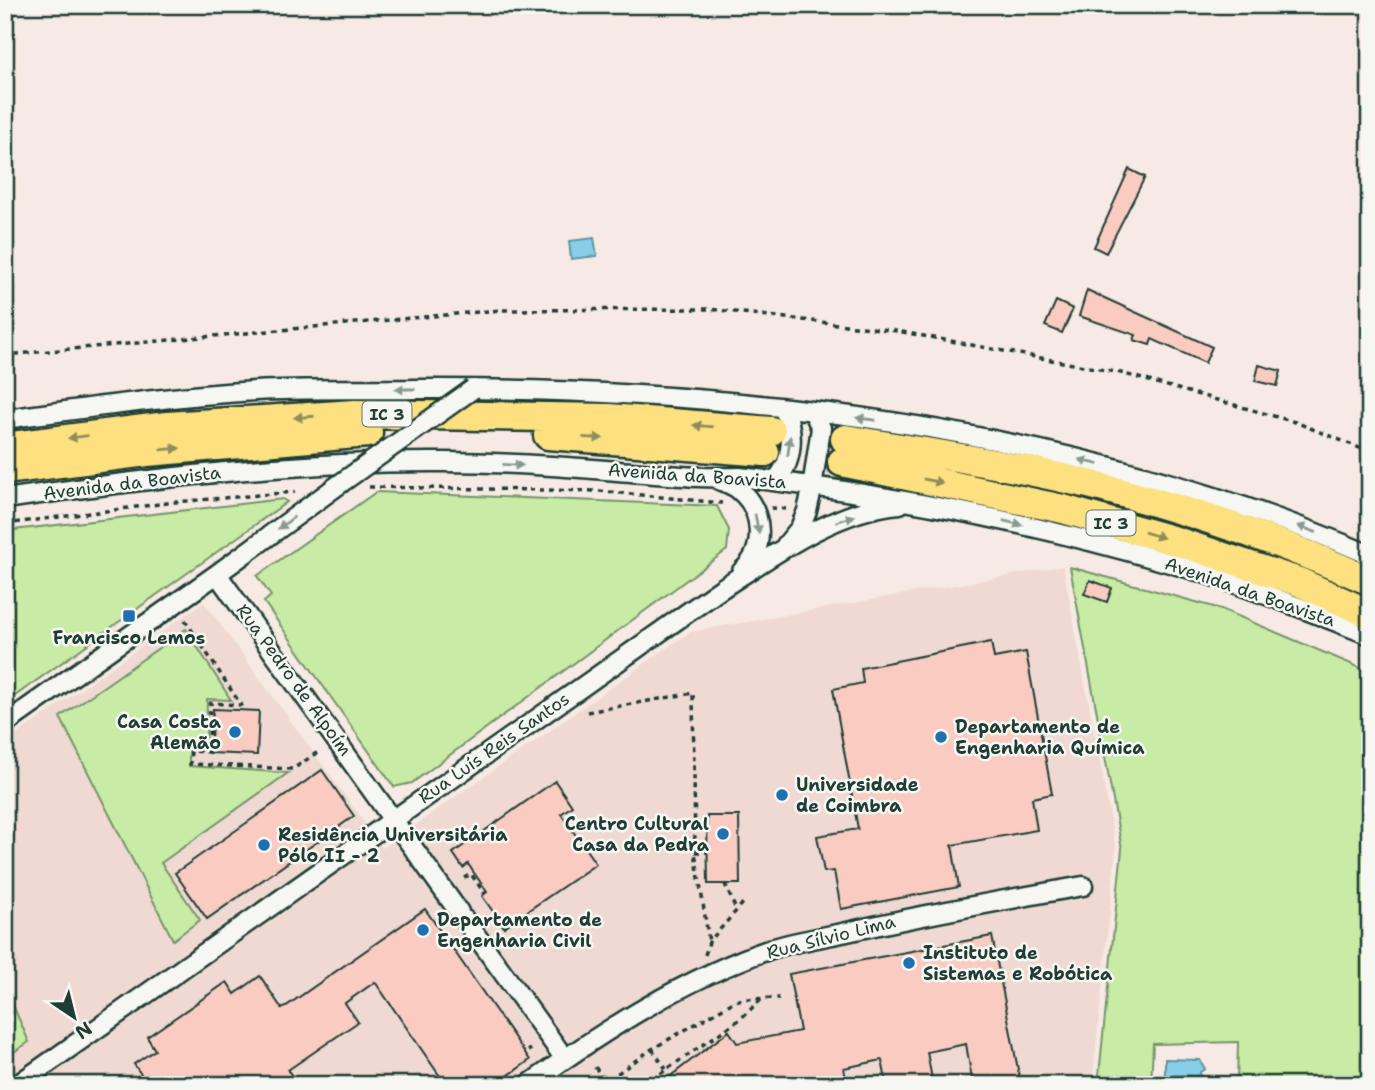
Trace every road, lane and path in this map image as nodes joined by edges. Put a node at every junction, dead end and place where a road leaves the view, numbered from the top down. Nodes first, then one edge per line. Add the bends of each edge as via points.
1 (5, 355) edge
2 (473, 389) junction
3 (813, 411) junction
4 (5, 419) edge
5 (773, 430) junction
6 (5, 447) edge
7 (1370, 452) edge
8 (5, 470) edge
9 (713, 478) junction
10 (774, 481) junction
11 (813, 485) junction
12 (376, 487) dead end
13 (299, 492) dead end
14 (5, 499) edge
15 (922, 502) junction
16 (730, 504) dead end
17 (5, 524) edge
18 (783, 549) junction
19 (1370, 555) edge
20 (217, 574) junction
21 (1370, 580) edge
22 (721, 589) junction
23 (1370, 614) edge
24 (186, 620) dead end
25 (1370, 635) edge
26 (587, 712) dead end
27 (5, 724) edge
28 (318, 752) dead end
29 (393, 820) junction
30 (695, 852) junction
31 (707, 852) dead end
32 (464, 878) dead end
33 (725, 884) dead end
34 (1083, 886) dead end
35 (485, 894) dead end
36 (743, 903) dead end
37 (736, 910) junction
38 (763, 998) junction
39 (779, 998) dead end
40 (652, 1049) junction
41 (565, 1059) junction
42 (595, 1067) dead end
43 (666, 1069) junction
44 (603, 1082) edge
45 (17, 1085) edge
46 (528, 1085) edge
47 (644, 1085) edge

1 - 7 path via 500,310 709,309 897,331 1121,373 1295,422
2 -> 4 street, Avenida da Boavista via 259,391
2 - 5 street, Avenida da Boavista via 612,392
2 -> 20 street, bridge
3 - 5 street, Avenida da Boavista
3 - 11 street via 821,428
19 -> 3 street, Avenida da Boavista via 1195,491 1071,457
5 -> 6 highway, Avenida da Boavista / IC 3 via 609,418 355,414 167,426
8 -> 5 highway, Avenida da Boavista / IC 3 via 348,433 609,438
10 -> 5 street via 783,474 791,428
9 - 10 street, Avenida da Boavista
14 -> 9 street, Avenida da Boavista via 325,463 445,462
9 -> 22 street via 738,489 752,506 760,542 751,563
10 - 11 street, Avenida da Boavista
11 - 15 street, Avenida da Boavista
11 - 18 street via 800,527
12 - 16 path via 600,491
13 - 17 path
18 -> 15 street, Rua Luís Reis Santos via 835,522 887,505
15 -> 25 street, Avenida da Boavista via 1172,563
18 - 22 street, Rua Luís Reis Santos
20 - 27 street
20 - 29 street, Rua Pedro de Alpoím
21 -> 23 highway, Avenida da Boavista / IC 3 via 1186,512 1092,485 980,461 844,450 1179,542 1299,582
22 - 29 street, Rua Luís Reis Santos
24 - 28 path via 241,705 210,703 209,752 191,751 190,764 293,769
26 - 30 path via 693,693
29 - 41 street, Rua Pedro de Alpoím
29 - 45 street, Rua Luís Reis Santos
30 - 31 path
30 - 37 path via 709,942
32 - 35 path via 470,872
33 - 37 path
34 - 41 street, Rua Sílvio Lima via 775,948 678,991
36 - 37 path
38 - 39 path
38 - 40 path via 735,1001
38 - 43 path via 739,1020
40 - 43 path
40 - 44 path
41 - 46 street, Rua Sílvio Lima
42 - 44 path
43 - 47 path

